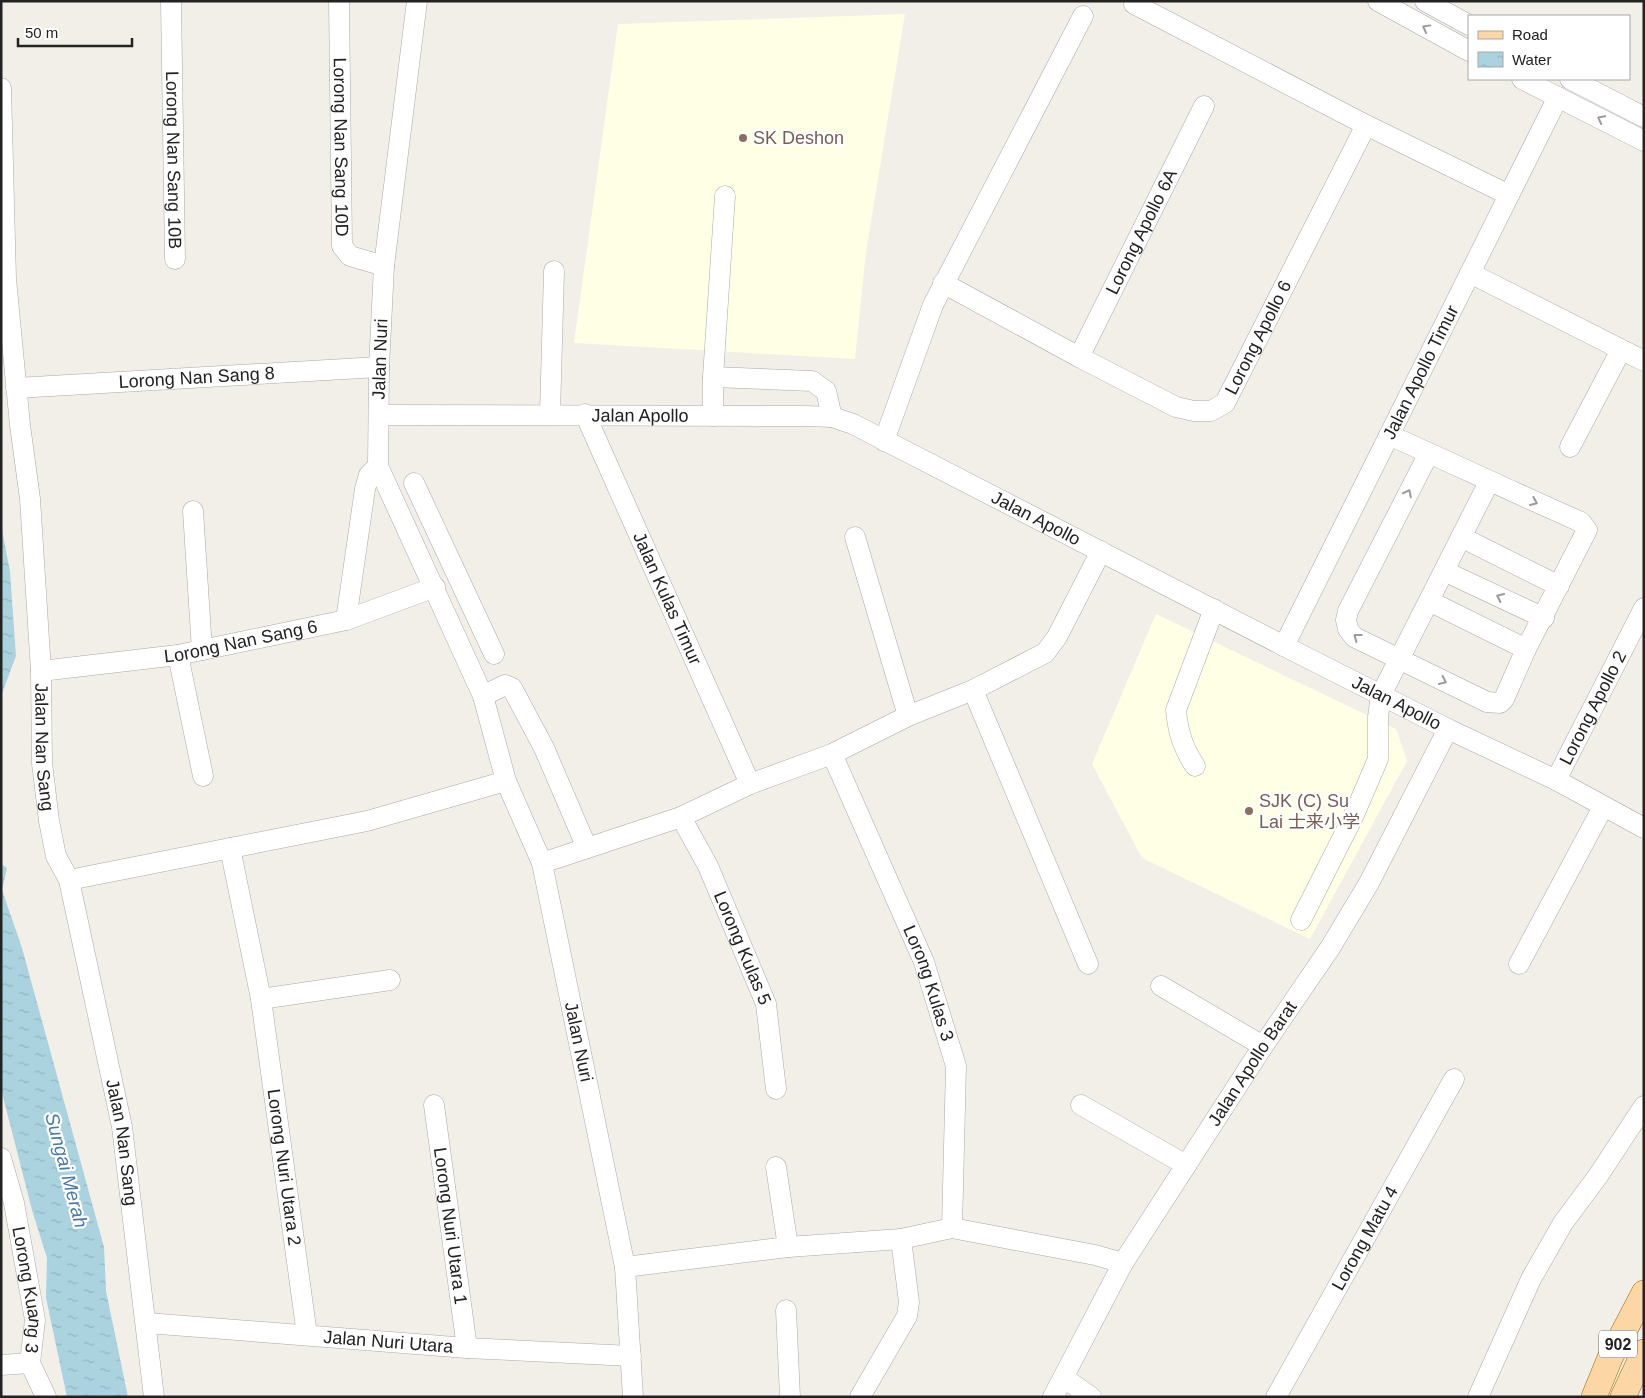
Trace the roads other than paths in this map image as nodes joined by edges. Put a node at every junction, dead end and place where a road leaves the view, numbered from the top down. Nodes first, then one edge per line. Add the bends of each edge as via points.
1 (171, 1) edge
2 (339, 1) edge
3 (417, 1) edge
4 (1378, 1) edge
5 (1425, 1) edge
6 (1134, 4) dead end
7 (1083, 16) dead end
8 (1468, 24) edge
9 (1468, 50) edge
10 (1524, 80) edge
11 (1572, 80) edge
12 (1, 88) edge
13 (1558, 97) junction
14 (1204, 106) dead end
15 (1644, 117) edge
16 (1366, 126) junction
17 (1644, 141) edge
18 (1509, 195) junction
19 (725, 196) dead end
20 (174, 259) dead end
21 (384, 266) junction
22 (554, 271) dead end
23 (1470, 273) junction
24 (943, 283) junction
25 (1621, 350) junction
26 (1079, 357) junction
27 (1644, 361) edge
28 (379, 367) junction
29 (713, 377) junction
30 (16, 388) junction
31 (550, 414) junction
32 (585, 414) junction
33 (379, 415) junction
34 (713, 416) junction
35 (832, 417) junction
36 (1389, 435) junction
37 (884, 441) junction
38 (1570, 447) dead end
39 (1429, 452) junction
40 (378, 466) junction
41 (1489, 482) junction
42 (414, 483) dead end
43 (193, 511) dead end
44 (427, 514) junction
45 (403, 525) junction
46 (1462, 537) junction
47 (855, 538) dead end
48 (1101, 551) junction
49 (1444, 571) junction
50 (1559, 586) junction
51 (434, 587) junction
52 (1429, 601) junction
53 (1644, 608) edge
54 (1214, 609) junction
55 (1544, 618) junction
56 (346, 620) junction
57 (482, 628) junction
58 (1638, 636) edge
59 (457, 637) junction
60 (1284, 646) junction
61 (1526, 649) junction
62 (202, 650) junction
63 (494, 654) dead end
64 (178, 655) junction
65 (1399, 660) junction
66 (41, 671) junction
67 (973, 690) junction
68 (1381, 694) junction
69 (482, 696) junction
70 (908, 716) junction
71 (1448, 728) junction
72 (832, 754) junction
73 (1195, 766) dead end
74 (203, 776) dead end
75 (1556, 780) junction
76 (506, 781) junction
77 (750, 784) junction
78 (1603, 807) junction
79 (681, 817) junction
80 (1644, 828) edge
81 (230, 848) junction
82 (587, 848) junction
83 (542, 863) junction
84 (69, 880) junction
85 (1301, 920) dead end
86 (1088, 964) dead end
87 (1520, 964) dead end
88 (390, 980) dead end
89 (1162, 986) dead end
90 (260, 999) junction
91 (1263, 1046) junction
92 (1454, 1079) dead end
93 (776, 1089) dead end
94 (434, 1105) dead end
95 (1081, 1105) dead end
96 (1644, 1106) edge
97 (1, 1158) edge
98 (1186, 1165) junction
99 (776, 1167) dead end
100 (952, 1228) junction
101 (901, 1238) junction
102 (788, 1247) junction
103 (1124, 1263) junction
104 (625, 1267) junction
105 (1644, 1293) edge
106 (786, 1310) dead end
107 (147, 1324) junction
108 (307, 1334) junction
109 (467, 1348) junction
110 (1644, 1352) edge
111 (631, 1356) junction
112 (30, 1363) junction
113 (1, 1366) edge
114 (1064, 1378) junction
115 (1629, 1394) edge
116 (46, 1397) edge
117 (154, 1397) edge
118 (633, 1397) edge
119 (790, 1397) edge
120 (860, 1397) edge
121 (1053, 1397) edge
122 (1091, 1397) edge
123 (1276, 1397) edge
124 (1478, 1397) edge
125 (1594, 1397) edge

1 - 20 street, Lorong Nan Sang 10B
2 - 21 street, Lorong Nan Sang 10D via 342,246 350,256
3 - 21 street, Jalan Nuri
9 -> 4 street
5 - 8 street
6 - 16 street
7 - 24 street
10 - 13 street
11 - 15 street
12 - 30 street, Jalan Nan Sang via 6,279
17 -> 13 street
13 - 18 street, Jalan Apollo Timur
14 - 26 street, Lorong Apollo 6A
16 - 18 street
16 - 26 street, Lorong Apollo 6 via 1225,404 1211,411 1176,407
18 - 23 street, Jalan Apollo Timur
19 - 29 street
21 - 28 street, Jalan Nuri
22 - 31 street
23 - 25 street
23 - 36 street, Jalan Apollo Timur
24 - 26 street, Lorong Apollo 6
24 - 37 street
25 - 27 street
25 - 38 street
28 - 30 street, Lorong Nan Sang 8
28 - 33 street, Jalan Nuri
29 - 34 street
29 - 35 street via 812,381 826,391
30 - 66 street, Jalan Nan Sang via 30,499
31 - 32 street, Jalan Apollo
31 - 33 street, Jalan Apollo
32 - 34 street, Jalan Apollo
32 - 77 street, Jalan Kulas Timur
33 - 40 street, Jalan Nuri
34 - 35 street, Jalan Apollo
35 - 37 street, Jalan Apollo
36 - 39 street
36 - 60 street, Jalan Apollo Timur
37 - 48 street, Jalan Apollo
39 - 41 street
65 -> 39 street via 1354,637 1346,620
40 - 45 street, Jalan Nuri
40 - 56 street via 369,475 365,489
41 - 46 street
41 -> 50 street via 1581,522 1585,527 1586,534
42 - 44 street
43 - 62 street
44 - 45 street
44 - 57 street
45 - 51 street, Jalan Nuri
46 - 49 street
46 - 50 street
47 - 70 street
48 - 54 street, Jalan Apollo
48 - 67 street via 1057,637 1045,653
49 - 52 street
55 -> 49 street
50 - 55 street
51 - 56 street, Lorong Nan Sang 6
51 - 59 street, Jalan Nuri
52 - 61 street
52 - 65 street
53 - 58 street, Lorong Apollo 2
54 - 60 street, Jalan Apollo
54 - 73 street via 1176,710 1183,749
55 - 61 street
56 - 62 street, Lorong Nan Sang 6
57 - 59 street
57 - 63 street
58 - 75 street, Lorong Apollo 2
59 - 69 street, Jalan Nuri
60 - 68 street, Jalan Apollo
65 -> 61 street via 1496,704 1504,700
62 - 64 street, Lorong Nan Sang 6
64 - 66 street, Lorong Nan Sang 6
64 - 74 street
65 - 68 street
66 - 84 street, Jalan Nan Sang via 42,762 48,821 56,856
67 - 70 street
67 - 86 street
68 - 71 street, Jalan Apollo
68 - 85 street via 1378,759
69 - 76 street, Jalan Nuri
69 - 82 street via 505,685 512,688 544,748
70 - 72 street
71 - 75 street, Jalan Apollo
71 - 91 street, Jalan Apollo Barat via 1369,883 1330,948
72 - 77 street
72 - 100 street, Lorong Kulas 3 via 924,962 956,1066
75 - 78 street, Jalan Apollo
76 - 81 street via 367,821
76 - 83 street, Jalan Nuri
77 - 79 street
78 - 80 street, Jalan Apollo
78 - 87 street
79 - 82 street
79 - 93 street, Lorong Kulas 5 via 708,866 766,1004
81 - 84 street
81 - 90 street, Lorong Nuri Utara 2
82 - 83 street
83 - 104 street, Jalan Nuri
84 - 107 street, Jalan Nan Sang via 122,1127
88 - 90 street
89 - 91 street
90 - 108 street, Lorong Nuri Utara 2
91 - 98 street, Jalan Apollo Barat
92 - 123 street, Lorong Matu 4
94 - 109 street, Lorong Nuri Utara 1
95 - 98 street
96 - 124 street via 1563,1223 1531,1279
97 - 112 street, Lorong Kuang 3 via 14,1203 35,1320
98 - 103 street, Jalan Apollo Barat
99 - 102 street
100 - 101 street
100 - 103 street
101 - 102 street
101 - 120 street via 907,1316
102 - 104 street
103 - 114 street, Jalan Apollo Barat
104 - 111 street, Jalan Nuri
105 - 125 main road, 902
106 - 119 street
107 - 108 street, Jalan Nuri Utara
107 - 117 street, Jalan Nan Sang
108 - 109 street, Jalan Nuri Utara
109 - 111 street, Jalan Nuri Utara
110 - 115 main road, 902
111 - 118 street, Jalan Nuri
112 - 113 street
112 - 116 street
114 - 121 street, Jalan Apollo Barat
114 - 122 street

